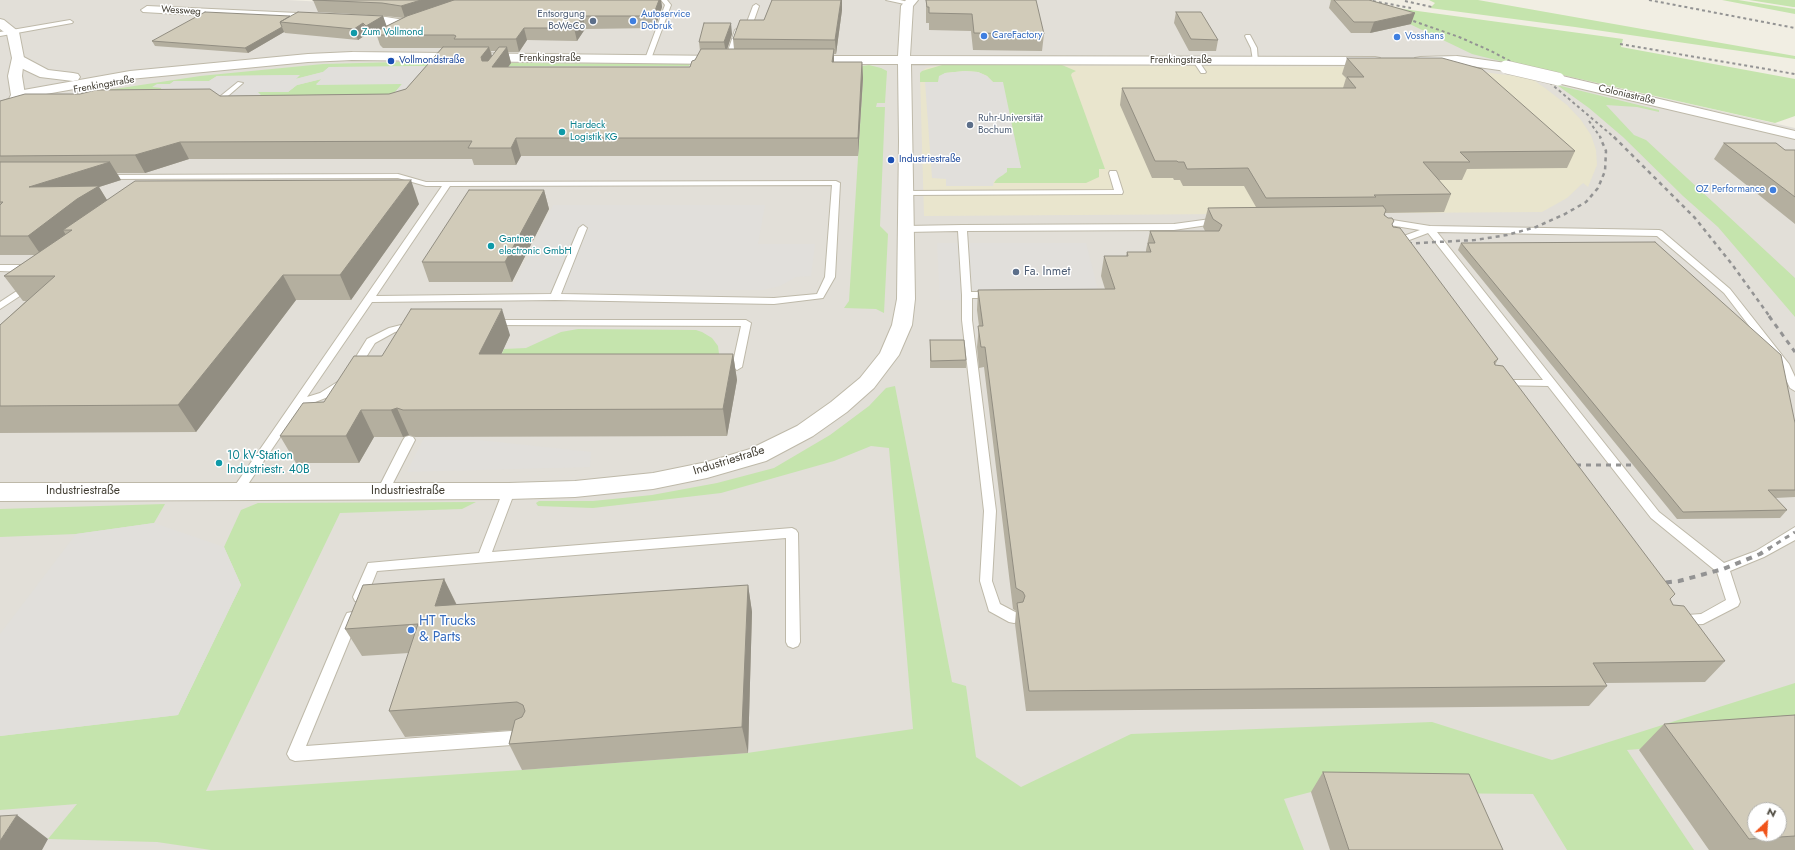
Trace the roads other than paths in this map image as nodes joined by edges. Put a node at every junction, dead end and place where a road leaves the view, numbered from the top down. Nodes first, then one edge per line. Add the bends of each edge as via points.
1 (664, 0) edge
2 (889, 0) edge
3 (910, 1) edge
4 (756, 6) dead end
5 (147, 10) dead end
6 (0, 18) edge
7 (420, 19) edge
8 (70, 22) dead end
9 (0, 24) edge
10 (406, 24) junction
11 (13, 32) junction
12 (389, 32) edge
13 (0, 34) edge
14 (1248, 36) dead end
15 (370, 43) dead end
16 (352, 56) junction
17 (18, 58) junction
18 (648, 59) junction
19 (728, 60) junction
20 (743, 60) edge
21 (789, 60) edge
22 (904, 60) junction
23 (1256, 61) junction
24 (1390, 61) edge
25 (1405, 61) edge
26 (196, 70) junction
27 (110, 78) junction
28 (240, 83) dead end
29 (8, 101) edge
30 (204, 101) edge
31 (1795, 135) edge
32 (1113, 173) dead end
33 (181, 176) junction
34 (97, 177) dead end
35 (448, 184) junction
36 (168, 186) edge
37 (905, 193) junction
38 (1226, 220) edge
39 (1374, 220) edge
40 (1174, 227) junction
41 (584, 228) dead end
42 (962, 228) junction
43 (906, 229) junction
44 (1430, 229) junction
45 (1200, 232) edge
46 (1396, 232) edge
47 (1186, 233) edge
48 (1390, 244) edge
49 (36, 265) edge
50 (0, 268) edge
51 (39, 278) edge
52 (967, 295) junction
53 (1004, 296) edge
54 (555, 297) junction
55 (370, 299) junction
56 (0, 306) edge
57 (422, 324) edge
58 (485, 324) edge
59 (737, 367) dead end
60 (1490, 383) edge
61 (1551, 383) junction
62 (1795, 388) edge
63 (297, 406) junction
64 (408, 440) dead end
65 (238, 490) junction
66 (383, 491) junction
67 (0, 492) edge
68 (509, 492) junction
69 (1795, 532) edge
70 (483, 558) junction
71 (1723, 569) junction
72 (1014, 618) dead end
73 (1668, 621) edge
74 (794, 642) dead end
75 (529, 737) edge

1 - 18 lane via 668,5
2 - 3 lane
3 - 22 street via 907,6
4 - 19 lane via 750,23 738,30
5 - 10 street, Wessweg via 386,20
6 - 9 street
7 - 10 street
8 - 11 lane
9 - 11 street
10 - 12 street
11 - 13 lane
11 - 17 street
14 - 23 lane via 1254,48
15 - 16 street
16 - 18 street, Frenkingstraße via 432,56 499,63
16 - 26 street, Frenkingstraße
17 - 27 street via 45,74
17 - 29 street
18 - 19 street, Frenkingstraße via 699,63
19 - 20 street, Frenkingstraße
21 - 22 street, Frenkingstraße
22 - 23 street, Frenkingstraße via 1200,67
22 - 37 street, Industriestraße
23 - 24 street, Frenkingstraße
25 - 31 street, Coloniastraße, bridge via 1457,60 1506,67
26 - 27 street, Frenkingstraße
26 - 29 street, Frenkingstraße
27 - 29 street, Frenkingstraße
28 - 30 lane via 219,101
32 - 37 lane via 1120,192
33 - 34 lane
33 - 35 lane via 398,176 426,184
33 - 36 lane
35 - 54 lane via 836,183 830,277 820,296 774,301
35 - 55 lane
37 - 43 street, Industriestraße
38 - 40 lane
39 - 44 lane
40 - 42 lane
40 - 45 lane
40 - 47 lane
41 - 54 lane
42 - 43 lane
42 - 52 lane
43 - 68 street, Industriestraße via 906,299 902,325 889,355 867,383 806,431 758,454 707,470 653,481
44 - 46 lane
44 - 48 lane
44 - 61 lane
44 - 62 lane via 1659,233 1727,291 1784,364
49 - 50 lane via 24,269
51 - 56 lane
52 - 53 lane
52 - 72 lane via 967,320 990,512 986,581 994,607
54 - 55 lane
55 - 63 lane
57 - 63 lane via 392,330 371,342 346,382
58 - 59 lane via 746,323
60 - 61 lane
61 - 71 lane via 1655,515
63 - 65 lane
64 - 66 lane
65 - 66 street, Industriestraße
65 - 67 street, Industriestraße
66 - 68 street, Industriestraße
68 - 70 lane
69 - 71 lane via 1760,554
70 - 74 lane via 792,533
70 - 75 lane via 373,566 295,754
71 - 73 lane via 1733,602 1703,618

